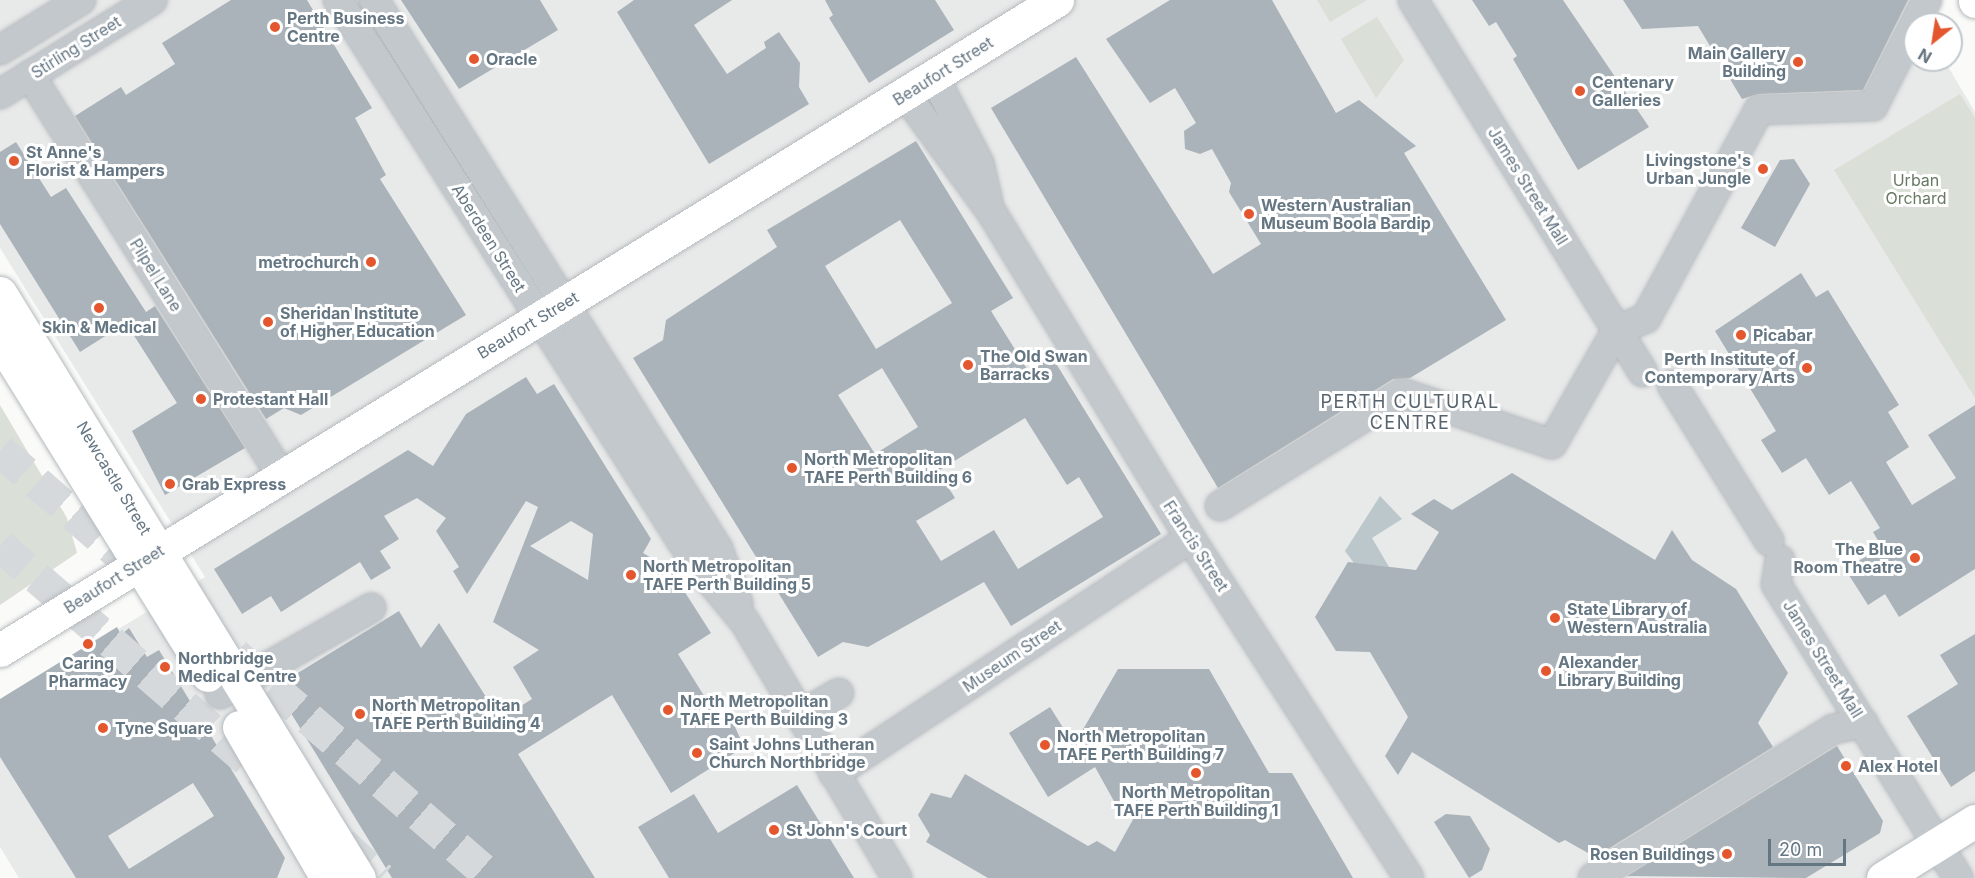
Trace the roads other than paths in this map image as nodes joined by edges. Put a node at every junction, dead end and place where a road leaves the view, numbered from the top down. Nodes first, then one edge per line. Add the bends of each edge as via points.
1 (81, 0) edge
2 (152, 0) edge
3 (338, 0) edge
4 (374, 0) edge
5 (1057, 0) edge
6 (1413, 0) edge
7 (1927, 0) edge
8 (0, 50) edge
9 (30, 75) junction
10 (934, 76) junction
11 (0, 94) edge
12 (906, 95) junction
13 (990, 210) junction
14 (0, 293) edge
15 (552, 311) junction
16 (1617, 330) junction
17 (0, 340) edge
18 (1643, 372) dead end
19 (1672, 385) dead end
20 (282, 476) junction
21 (1220, 506) dead end
22 (1190, 538) junction
23 (148, 558) junction
24 (371, 608) dead end
25 (0, 650) edge
26 (230, 690) junction
27 (838, 693) dead end
28 (800, 717) junction
29 (1863, 723) junction
30 (834, 774) junction
31 (1975, 821) edge
32 (1938, 844) junction
33 (327, 878) edge
34 (359, 878) edge
35 (897, 878) edge
36 (1409, 878) edge
37 (1593, 878) edge
38 (1883, 878) edge
39 (1958, 878) edge

1 - 8 street
2 - 9 street, Stirling Street
3 - 15 street, Aberdeen Street
4 - 15 street, Aberdeen Street
5 - 10 main road, Beaufort Street
6 - 16 street, James Street Mall
7 - 16 street via 1872,106 1759,110 1646,318
9 - 11 street, Stirling Street
9 - 20 street, Pilpel Lane
10 - 12 main road, Beaufort Street
10 - 13 street, Francis Street via 980,163
12 - 13 street, Francis Street
12 - 15 main road, Beaufort Street
13 - 22 street, Francis Street
14 - 23 main road, Newcastle Street
15 - 20 main road, Beaufort Street
15 - 28 street, Aberdeen Street via 718,549 745,622
16 - 18 street, James Street Mall
16 - 21 street via 1552,444 1402,393
17 - 23 main road, Newcastle Street
19 - 29 street, James Street Mall via 1775,551 1776,584
20 - 23 main road, Beaufort Street
22 - 30 street, Museum Street
22 - 36 street, Francis Street
23 - 25 main road, Beaufort Street
23 - 26 main road, Newcastle Street
24 - 26 street
26 - 33 main road, Newcastle Street
26 - 34 main road, Newcastle Street
27 - 28 street
28 - 30 street, Aberdeen Street
29 - 32 street, James Street Mall
29 - 37 street via 1833,729
30 - 35 street, Aberdeen Street
31 - 32 main road
32 - 38 main road
32 - 39 street, James Street Mall

